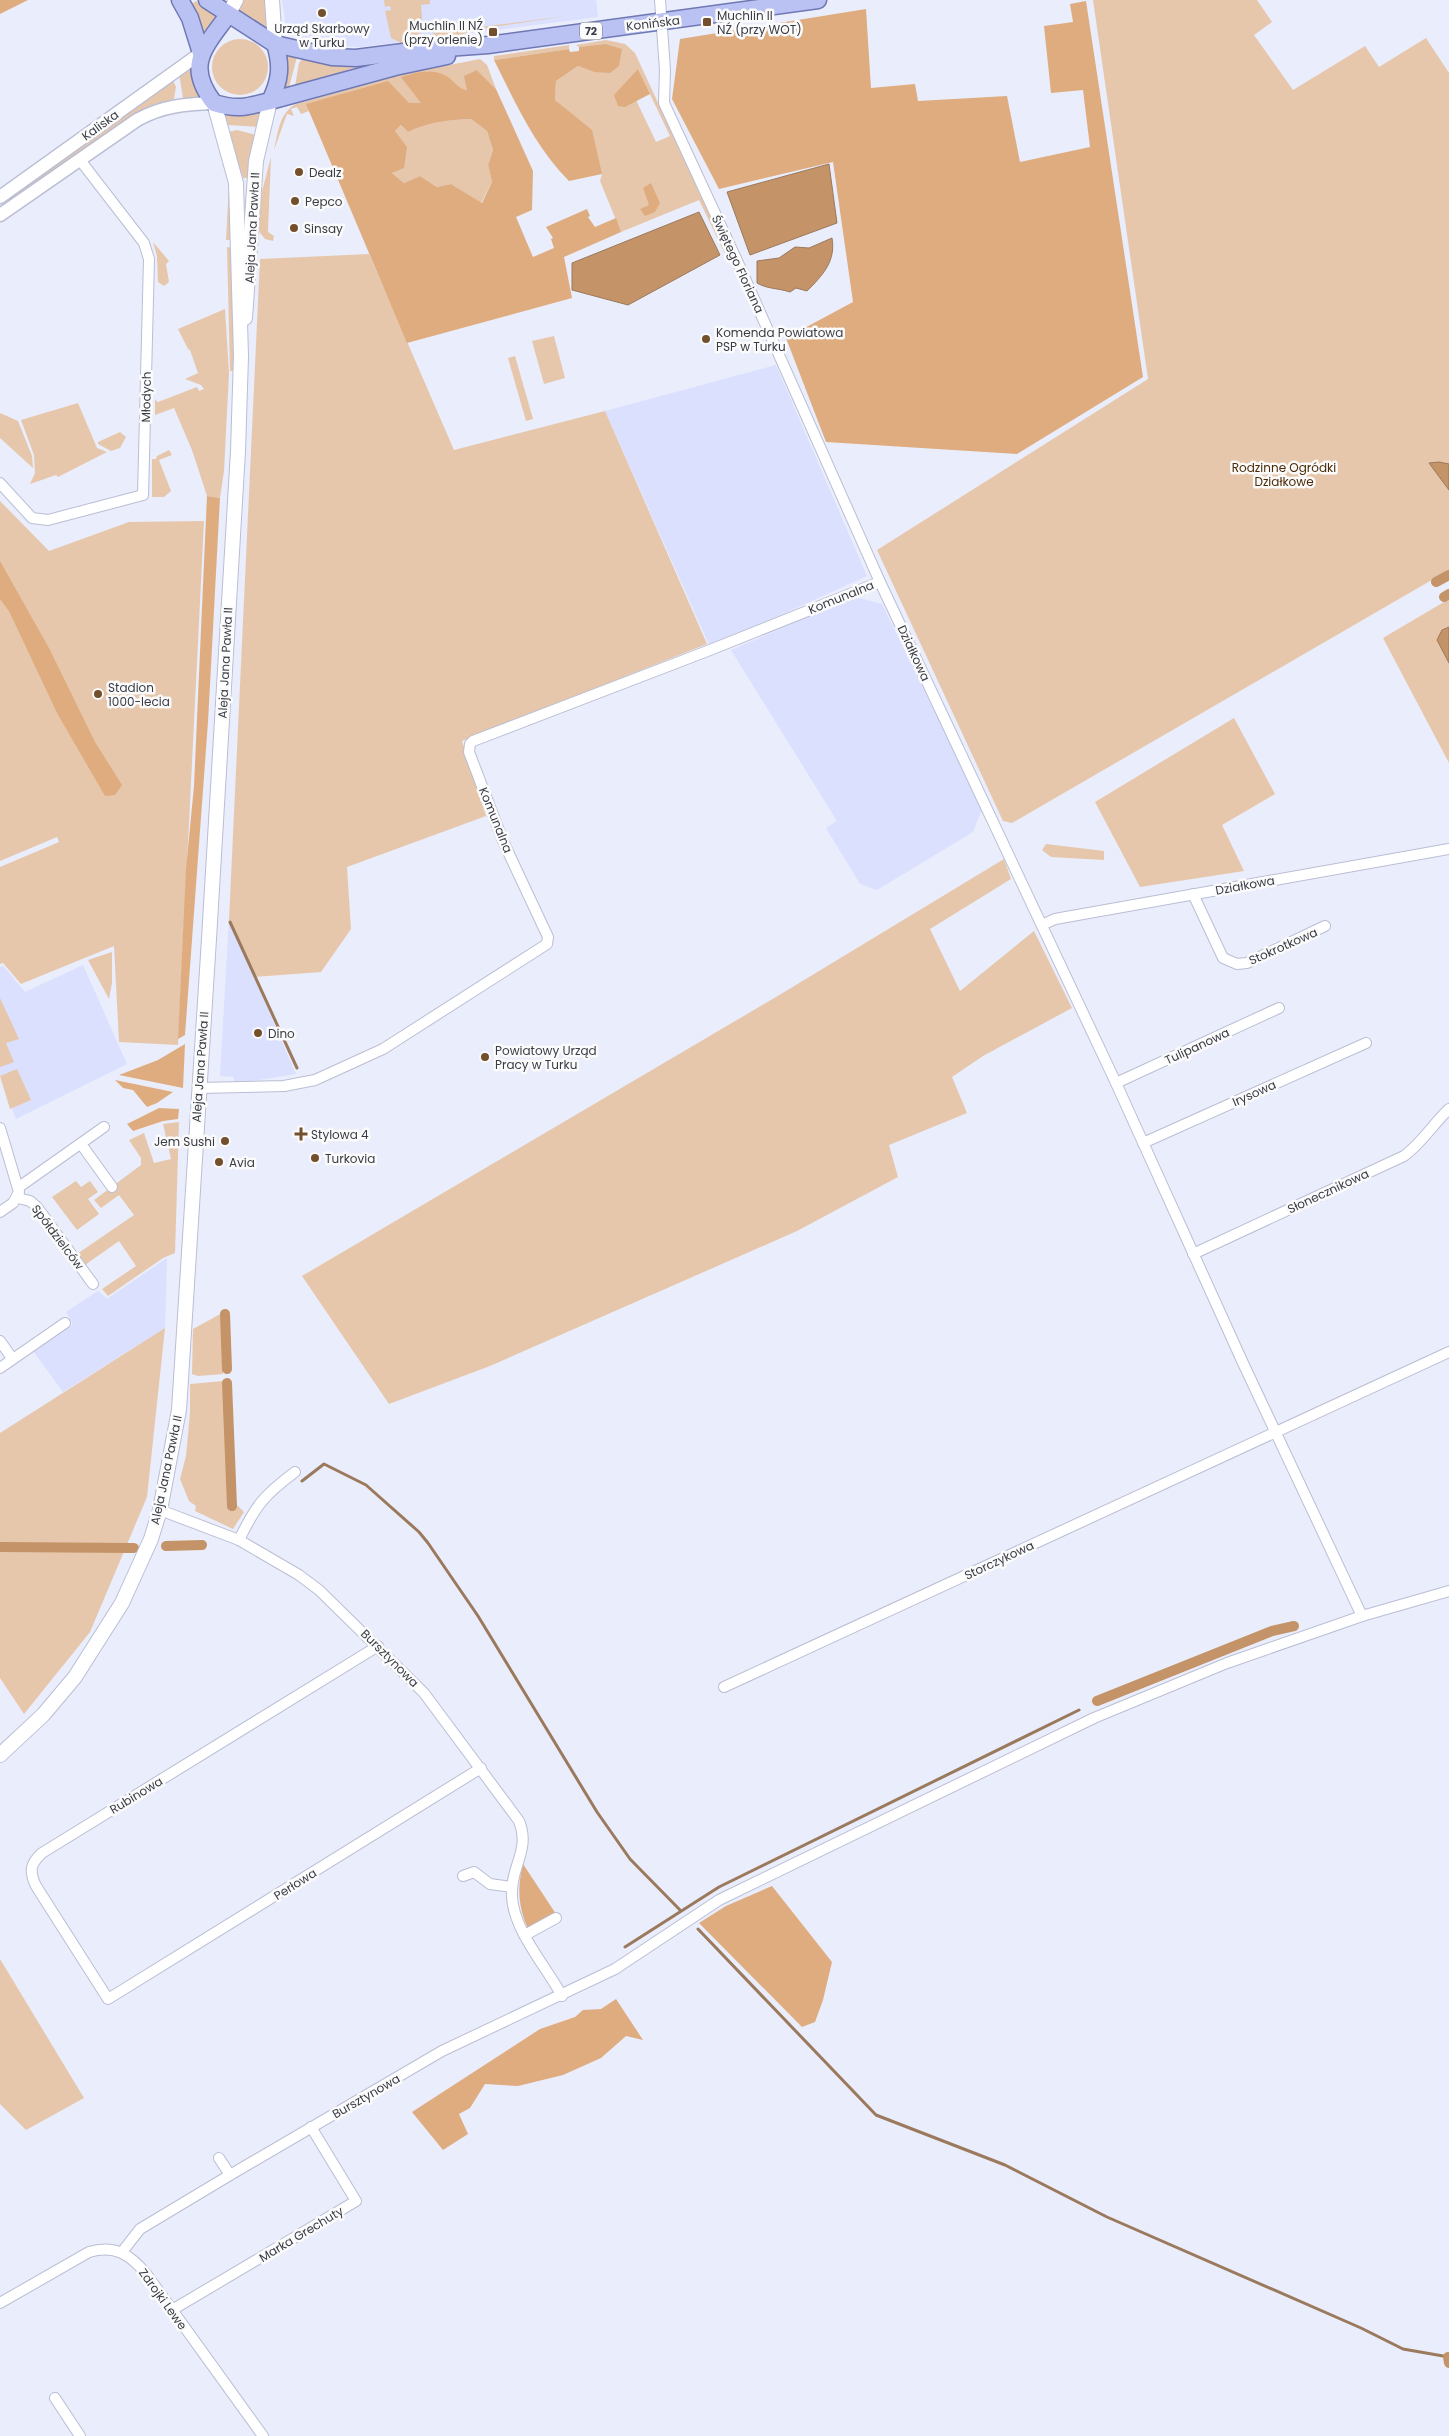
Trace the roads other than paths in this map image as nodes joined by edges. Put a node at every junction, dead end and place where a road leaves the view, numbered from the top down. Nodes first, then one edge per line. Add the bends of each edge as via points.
1 (180, 0) edge
2 (208, 0) edge
3 (236, 0) edge
4 (272, 0) edge
5 (660, 0) edge
6 (818, 0) edge
7 (228, 16) junction
8 (662, 22) junction
9 (275, 44) junction
10 (488, 45) junction
11 (201, 53) junction
12 (383, 55) junction
13 (395, 67) junction
14 (318, 88) junction
15 (270, 101) junction
16 (214, 103) junction
17 (80, 160) junction
18 (0, 197) edge
19 (0, 213) edge
20 (241, 356) junction
21 (0, 483) edge
22 (880, 582) junction
23 (1449, 848) edge
24 (1193, 894) junction
25 (1042, 925) junction
26 (1325, 926) dead end
27 (1279, 1008) dead end
28 (1366, 1043) dead end
29 (1116, 1083) junction
30 (198, 1088) junction
31 (1449, 1109) edge
32 (104, 1127) dead end
33 (0, 1128) edge
34 (1143, 1143) junction
35 (80, 1144) junction
36 (112, 1187) dead end
37 (18, 1193) junction
38 (0, 1212) edge
39 (1193, 1254) junction
40 (92, 1284) dead end
41 (65, 1323) dead end
42 (0, 1341) edge
43 (1449, 1352) edge
44 (12, 1358) junction
45 (0, 1368) edge
46 (1275, 1433) junction
47 (295, 1472) dead end
48 (160, 1510) junction
49 (239, 1540) junction
50 (1449, 1591) edge
51 (1362, 1616) junction
52 (378, 1646) junction
53 (724, 1687) dead end
54 (0, 1755) edge
55 (481, 1768) junction
56 (463, 1876) dead end
57 (512, 1887) junction
58 (556, 1918) dead end
59 (525, 1935) junction
60 (562, 1996) junction
61 (108, 2000) joint
62 (311, 2127) junction
63 (219, 2158) dead end
64 (230, 2175) junction
65 (122, 2252) junction
66 (0, 2303) edge
67 (172, 2310) junction
68 (55, 2398) dead end
69 (80, 2436) edge
70 (263, 2436) edge

1 - 11 main road via 190,18
2 - 7 main road, 72
3 - 7 main road
4 - 9 main road
5 - 8 street, Świętego Floriana
6 - 8 main road, Konińska / 72
7 - 9 main road, 72
7 - 11 main road
8 - 10 main road, Konińska / 72
8 - 22 street, Świętego Floriana via 664,104
9 - 12 main road, Konińska / 72 via 332,57
9 - 15 main road via 280,72
10 - 12 main road, Konińska / 72
10 - 13 main road, Konińska / 72
11 - 16 main road via 200,79
11 - 18 street, Kaliska
12 - 13 street
12 - 14 street via 373,65 323,82
13 - 14 main road, Konińska / 72
14 - 15 main road, Konińska / 72
15 - 16 main road, 72 via 243,108
15 - 20 main road, Aleja Jana Pawła II via 256,161 255,264
16 - 17 street, Kaliska via 180,104 154,111
16 - 20 main road, Aleja Jana Pawła II via 236,183
17 - 19 street, Kaliska
17 - 21 street, Młodych via 144,243 150,259 143,495 48,520 32,518
20 - 30 main road, Aleja Jana Pawła II
22 - 25 street, Działkowa
22 - 30 street, Komunalna via 473,740 469,752 503,841 548,936 547,944 383,1049 316,1080 284,1086
23 - 24 street, Działkowa
24 - 25 street, Działkowa via 1054,919
24 - 26 street, Stokrotkowa via 1223,958 1230,962 1247,963
25 - 29 street, Działkowa
27 - 29 street, Tulipanowa
28 - 34 street, Irysowa
29 - 34 street, Działkowa
30 - 48 main road, Aleja Jana Pawła II via 179,1410
31 - 39 street, Słonecznikowa via 1404,1156
32 - 35 street, Spółdzielców
33 - 37 street
34 - 39 street, Działkowa
35 - 36 street
35 - 37 street, Spółdzielców
37 - 38 street, Spółdzielców
37 - 40 street, Spółdzielców via 37,1206
39 - 46 street, Działkowa
41 - 44 street
42 - 44 street
43 - 46 street, Storczykowa
44 - 45 street
46 - 51 street, Działkowa
46 - 53 street, Storczykowa
47 - 49 street via 268,1492 258,1504
48 - 49 street, Bursztynowa
48 - 54 main road, Aleja Jana Pawła II via 135,1576 98,1644 55,1702
49 - 52 street, Bursztynowa via 311,1583
50 - 51 street
51 - 60 street via 1227,1663 1078,1726 719,1900 615,1969
52 - 55 street, Bursztynowa via 424,1693
52 - 61 street, Rubinowa via 35,1859 31,1875 36,1886
55 - 57 street, Bursztynowa via 516,1816 523,1834 523,1849
55 - 61 street, Perłowa
56 - 57 street via 474,1872 490,1884
57 - 59 street, Bursztynowa via 516,1918
58 - 59 street
59 - 60 street, Bursztynowa
60 - 62 street, Bursztynowa via 442,2051
62 - 64 street, Bursztynowa
62 - 67 street, Marka Grechuty via 356,2201
63 - 64 street
64 - 65 street, Bursztynowa via 140,2229
65 - 66 street via 105,2249 89,2252
65 - 67 street, Zdrojki Lewe via 135,2261
67 - 70 street, Zdrojki Lewe
68 - 69 street

